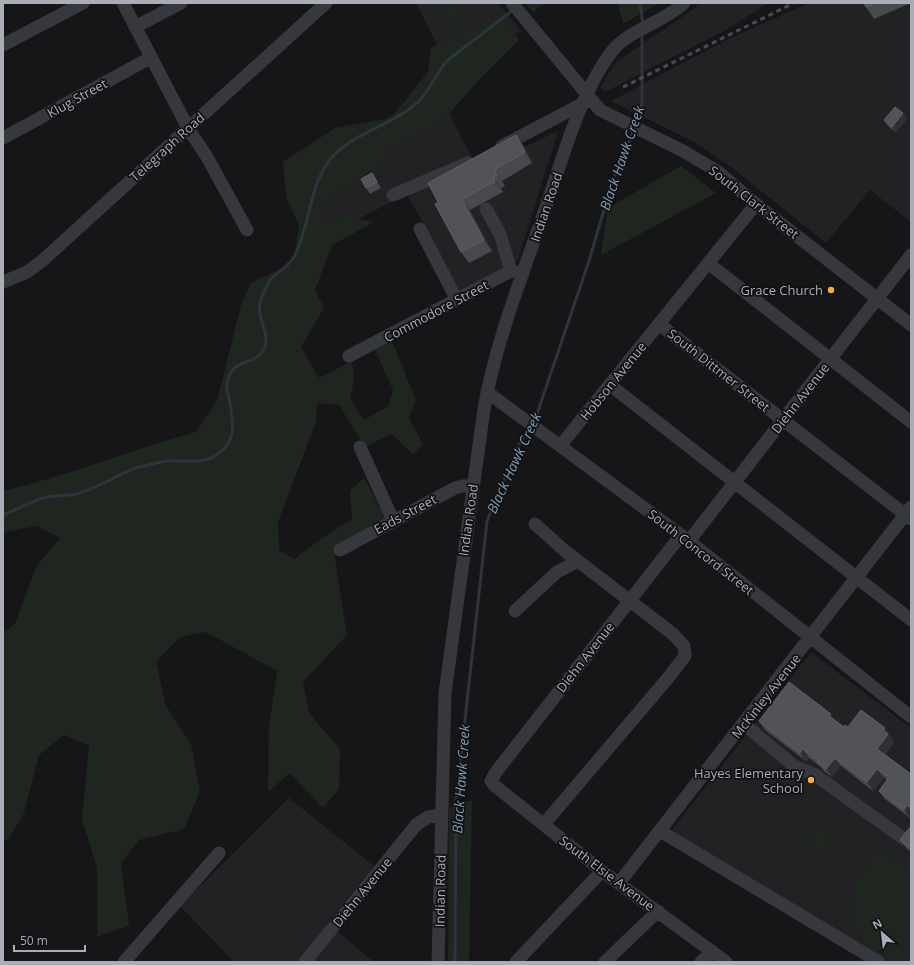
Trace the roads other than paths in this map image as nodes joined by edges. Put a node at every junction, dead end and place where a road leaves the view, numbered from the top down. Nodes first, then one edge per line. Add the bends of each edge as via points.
1 (83, 3) edge
2 (123, 3) edge
3 (181, 3) edge
4 (326, 3) edge
5 (512, 3) edge
6 (682, 4) edge
7 (312, 8) edge
8 (135, 27) junction
9 (3, 45) edge
10 (150, 58) junction
11 (586, 99) junction
12 (188, 128) junction
13 (3, 138) edge
14 (492, 151) edge
15 (478, 159) edge
16 (393, 195) dead end
17 (756, 204) junction
18 (486, 209) dead end
19 (420, 229) dead end
20 (247, 230) dead end
21 (911, 255) edge
22 (708, 263) junction
23 (517, 273) junction
24 (3, 282) edge
25 (877, 298) junction
26 (457, 300) junction
27 (659, 324) junction
28 (911, 325) edge
29 (350, 356) dead end
30 (830, 359) junction
31 (610, 384) junction
32 (487, 392) junction
33 (783, 420) junction
34 (911, 422) edge
35 (560, 446) junction
36 (360, 447) dead end
37 (735, 482) junction
38 (473, 486) junction
39 (909, 514) edge
40 (392, 520) junction
41 (535, 524) dead end
42 (685, 538) junction
43 (340, 550) dead end
44 (578, 561) junction
45 (857, 578) junction
46 (629, 601) junction
47 (515, 611) dead end
48 (911, 620) edge
49 (810, 639) junction
50 (911, 717) edge
51 (744, 724) junction
52 (491, 781) joint
53 (442, 815) junction
54 (544, 824) junction
55 (660, 831) junction
56 (904, 839) edge
57 (219, 853) dead end
58 (602, 871) junction
59 (619, 883) junction
60 (658, 911) junction
61 (712, 951) junction
62 (124, 962) edge
63 (305, 962) edge
64 (438, 962) edge
65 (516, 962) edge
66 (605, 962) edge
67 (701, 962) edge
68 (726, 962) edge
69 (879, 962) edge

1 - 9 street
2 - 8 street
3 - 8 street
4 - 7 street, Telegraph Road
5 - 11 street, South Clark Street
6 - 11 street, Indian Road via 614,48
7 - 12 street, Telegraph Road
8 - 10 street
10 - 12 street
10 - 13 street, Klug Street
11 - 14 street
11 - 17 street, South Clark Street via 600,110 683,151 717,171
11 - 23 street, Indian Road
12 - 20 street
12 - 24 street, Telegraph Road via 42,261 27,272
15 - 16 street
17 - 22 street, Hobson Avenue
17 - 25 street, South Clark Street
18 - 23 street
19 - 26 street
21 - 25 street, Diehn Avenue
22 - 27 street, Hobson Avenue
22 - 30 street
23 - 26 street, Commodore Street
23 - 32 street, Indian Road
25 - 28 street, South Clark Street
25 - 30 street, Diehn Avenue
26 - 29 street, Commodore Street
27 - 31 street, Hobson Avenue
27 - 33 street, South Dittmer Street
30 - 33 street, Diehn Avenue
30 - 34 street
31 - 35 street, Hobson Avenue
31 - 37 street
32 - 35 street, South Concord Street
32 - 38 street, Indian Road
33 - 37 street, Diehn Avenue
33 - 39 street, South Dittmer Street
35 - 42 street, South Concord Street
36 - 40 street
37 - 42 street, Diehn Avenue
37 - 45 street
38 - 40 street, Eads Street via 455,488
38 - 53 street, Indian Road via 445,693
39 - 45 street, McKinley Avenue
40 - 43 street, Eads Street
41 - 44 street
42 - 46 street, Diehn Avenue
42 - 49 street, South Concord Street
44 - 46 street
44 - 47 street via 557,572
45 - 48 street
45 - 49 street, McKinley Avenue
46 - 52 street, Diehn Avenue
46 - 54 street via 673,634 684,646 685,656
49 - 50 street, South Concord Street
49 - 51 street, McKinley Avenue
51 - 55 street, McKinley Avenue
51 - 56 street via 794,766 814,774
52 - 54 street, South Elsie Avenue
53 - 63 street, Diehn Avenue via 428,817 416,825
53 - 64 street, Indian Road
54 - 58 street, South Elsie Avenue
55 - 59 street, McKinley Avenue
55 - 69 street
57 - 62 street
58 - 59 street, South Elsie Avenue
58 - 65 street
59 - 60 street, South Elsie Avenue
60 - 61 street, South Elsie Avenue
60 - 66 street
61 - 67 street
61 - 68 street, South Elsie Avenue

